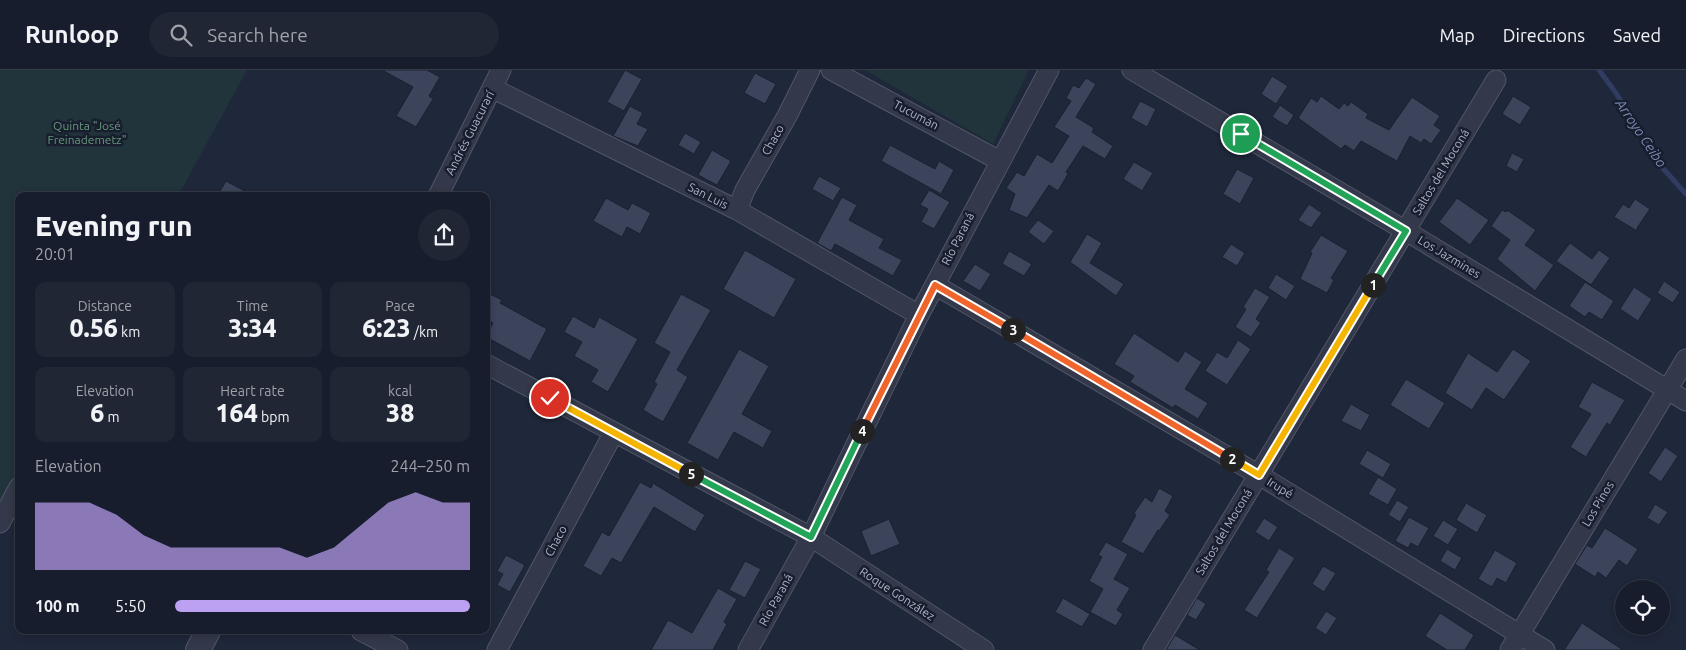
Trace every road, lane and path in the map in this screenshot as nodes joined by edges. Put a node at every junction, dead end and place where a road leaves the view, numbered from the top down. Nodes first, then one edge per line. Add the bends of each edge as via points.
1 (501, 70) edge
2 (810, 70) edge
3 (831, 70) edge
4 (1049, 70) edge
5 (1132, 70) edge
6 (1496, 80) dead end
7 (492, 88) junction
8 (1000, 161) junction
9 (440, 192) edge
10 (737, 210) junction
11 (1406, 231) junction
12 (935, 285) junction
13 (919, 315) junction
14 (1686, 359) edge
15 (490, 366) edge
16 (1667, 391) junction
17 (1686, 402) edge
18 (614, 432) junction
19 (1259, 475) junction
20 (15, 495) edge
21 (0, 523) edge
22 (811, 537) junction
23 (206, 634) edge
24 (367, 634) edge
25 (1515, 642) edge
26 (198, 650) edge
27 (398, 650) edge
28 (497, 650) edge
29 (748, 650) edge
30 (984, 650) edge
31 (1153, 650) edge
32 (1545, 650) edge

1 - 7 street, Andrés Guacurarí
2 - 10 street, Chaco
3 - 8 street, Tucumán
4 - 8 street, Río Paraná
5 - 11 street, Los Jazmines
6 - 11 street, Saltos del Moconá
7 - 9 street, Andrés Guacurarí
7 - 10 street, San Luis
8 - 12 street, Río Paraná
10 - 13 street, San Luis
11 - 16 street, Los Jazmines
11 - 19 street, Saltos del Moconá
12 - 13 street, Río Paraná
12 - 19 street, Irupé
13 - 22 street, Río Paraná
14 - 16 street, Los Pinos
15 - 18 street, Roque González
16 - 17 street, Los Jazmines
16 - 25 street, Los Pinos
18 - 22 street, Roque González
18 - 28 street, Chaco
19 - 25 street, Irupé
19 - 31 street, Saltos del Moconá
20 - 21 street
22 - 29 street, Río Paraná
22 - 30 street, Roque González
23 - 26 street
24 - 27 street
25 - 32 street, Irupé

